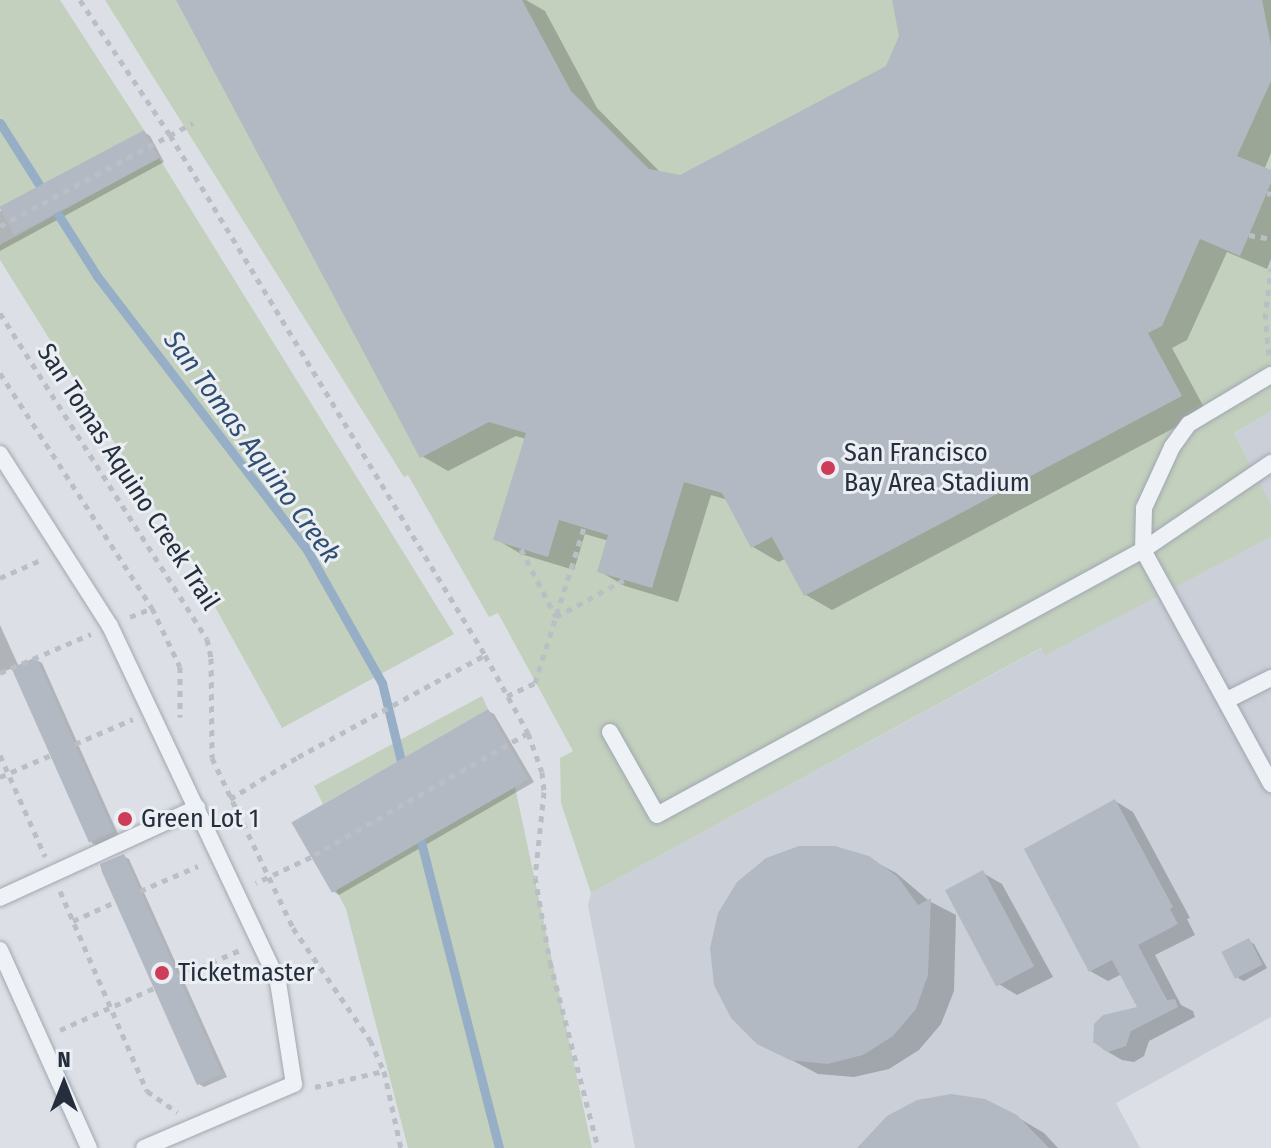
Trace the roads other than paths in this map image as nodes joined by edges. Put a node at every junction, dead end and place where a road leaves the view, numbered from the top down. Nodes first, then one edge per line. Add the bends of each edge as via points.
1 (1271, 375) edge
2 (0, 454) edge
3 (1271, 463) edge
4 (1143, 550) junction
5 (1271, 678) edge
6 (1227, 700) junction
7 (610, 732) dead end
8 (1271, 784) edge
9 (197, 808) junction
10 (0, 898) edge
11 (0, 950) edge
12 (89, 1148) edge
13 (144, 1148) edge

1 - 4 lane via 1189,424 1172,447 1144,508
2 - 9 lane via 110,626
3 - 4 lane
4 - 6 lane
4 - 7 lane via 657,815
5 - 6 lane
6 - 8 lane
9 - 10 lane
9 - 13 lane via 278,982 294,1084
11 - 12 lane

